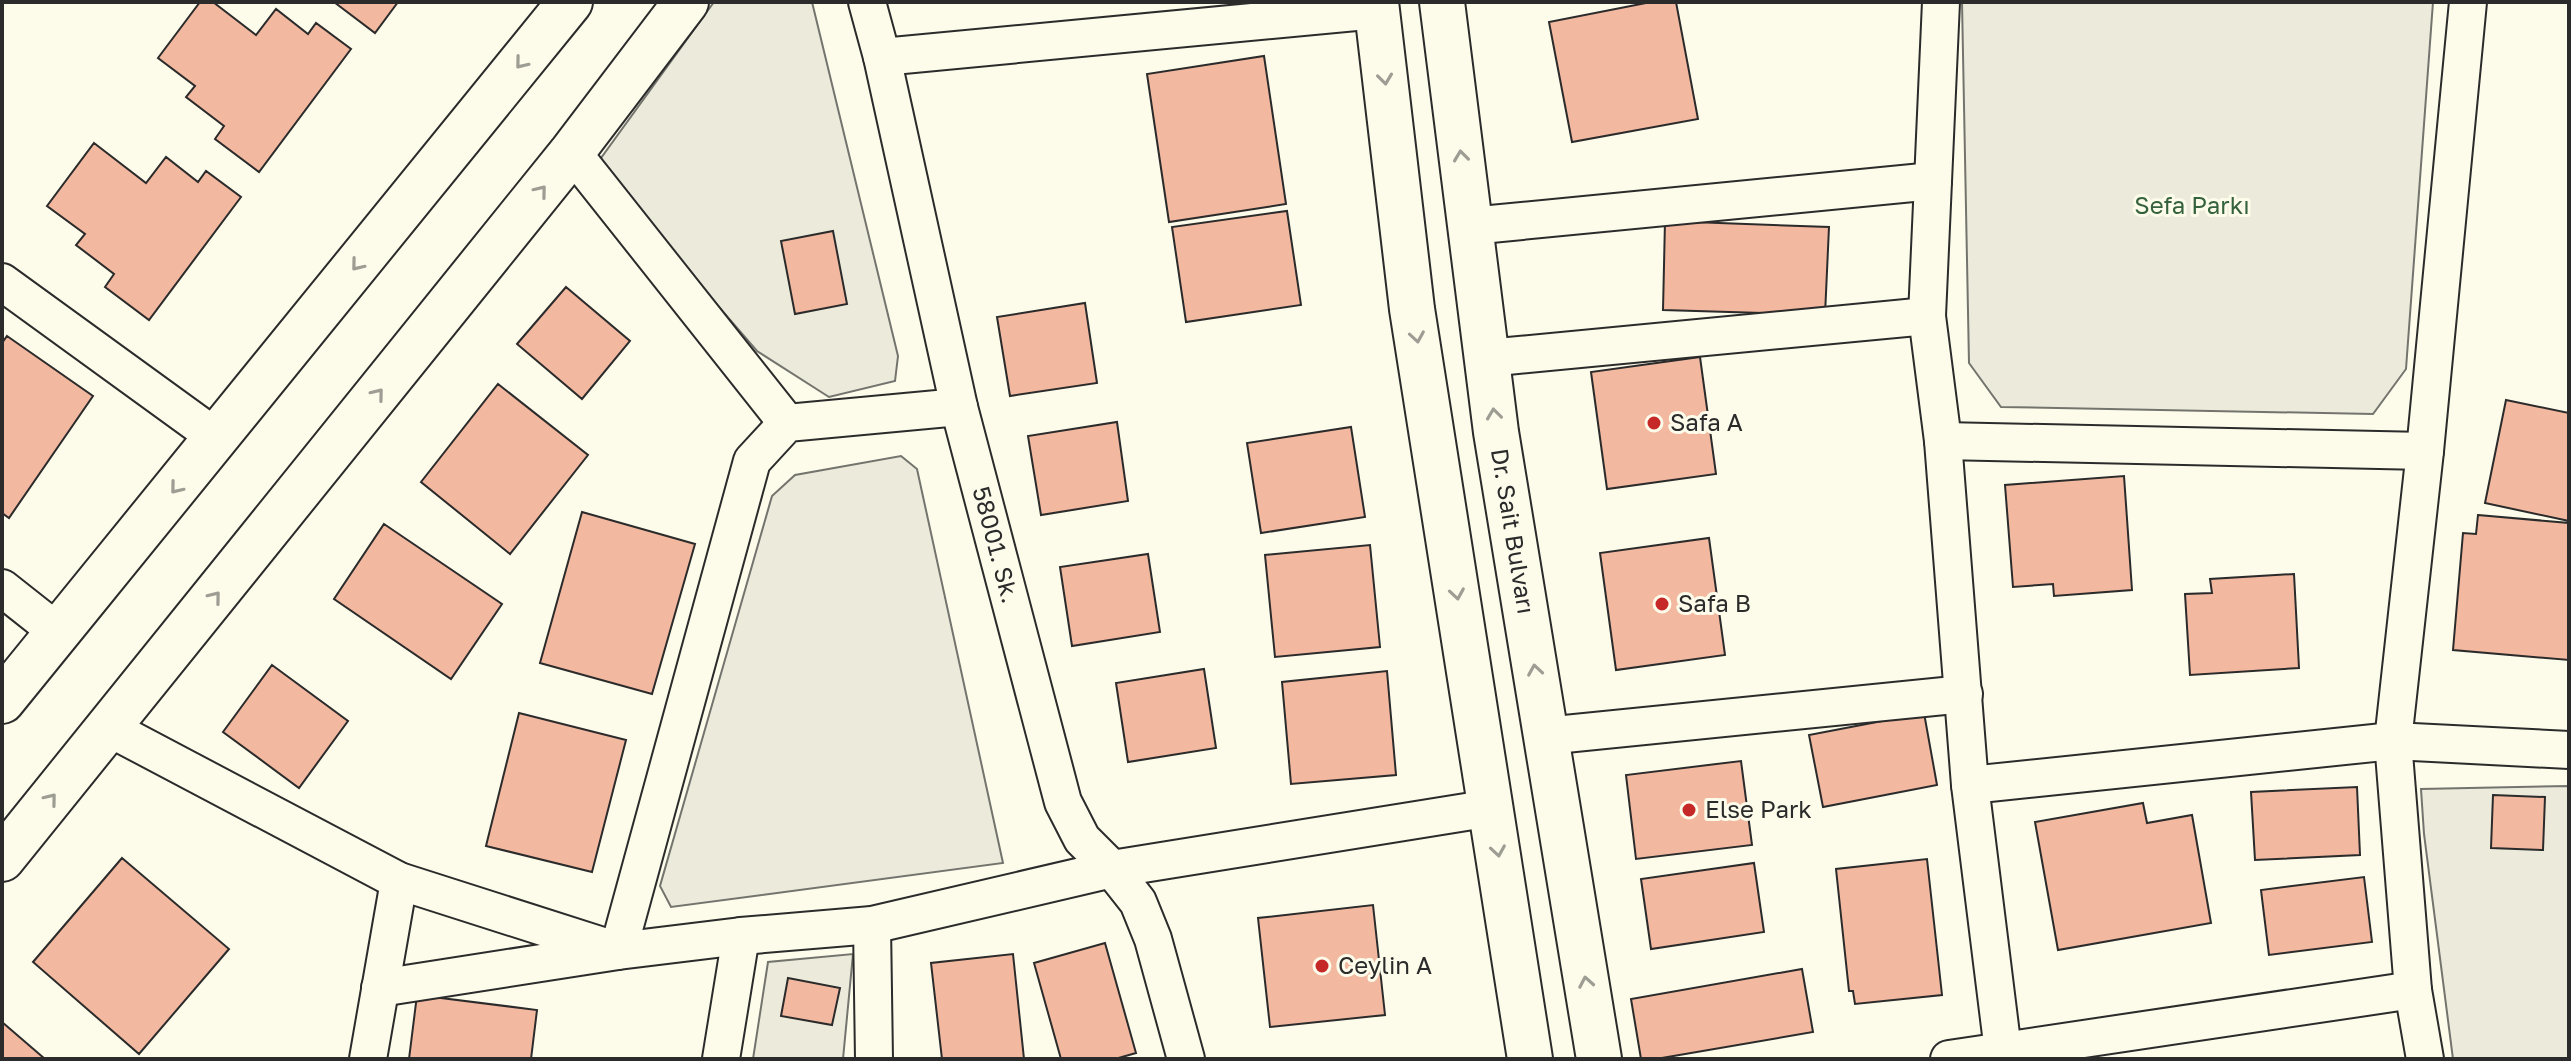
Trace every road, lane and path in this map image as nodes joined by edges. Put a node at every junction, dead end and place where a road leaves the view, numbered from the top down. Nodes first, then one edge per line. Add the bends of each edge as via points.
1 (570, 2) edge
2 (686, 2) edge
3 (867, 2) edge
4 (1442, 2) edge
5 (1941, 2) edge
6 (2468, 2) edge
7 (1376, 6) edge
8 (882, 57) junction
9 (572, 152) junction
10 (1933, 181) junction
11 (1470, 226) junction
12 (2, 282) edge
13 (1927, 316) junction
14 (1487, 358) junction
15 (959, 407) junction
16 (787, 423) junction
17 (217, 438) junction
18 (1943, 441) junction
19 (2425, 451) junction
20 (2, 588) edge
21 (59, 633) junction
22 (1964, 694) junction
23 (2, 701) edge
24 (109, 728) junction
25 (1545, 736) junction
26 (2393, 741) junction
27 (2569, 750) edge
28 (1970, 785) junction
29 (1491, 808) junction
30 (2, 859) edge
31 (1112, 869) junction
32 (399, 881) junction
33 (872, 925) junction
34 (741, 936) junction
35 (618, 951) junction
36 (380, 988) junction
37 (2413, 990) junction
38 (2003, 1055) edge
39 (368, 1059) edge
40 (721, 1059) edge
41 (874, 1059) edge
42 (1186, 1059) edge
43 (1530, 1059) edge
44 (1599, 1059) edge
45 (1949, 1059) edge
46 (2425, 1059) edge

1 -> 17 main road
2 - 9 main road
3 - 8 street, 58001. Sk.
11 -> 4 main road, Dr. Sait Bulvarı
5 - 10 street
6 - 19 street
7 - 8 street
7 -> 29 main road via 1412,309
8 - 15 street, 58001. Sk.
9 - 16 street
24 -> 9 main road
10 - 11 street
10 - 13 street
11 - 14 main road, Dr. Sait Bulvarı
12 - 17 street
13 - 14 street
13 - 18 street
25 -> 14 main road, Dr. Sait Bulvarı
15 - 16 street
15 - 31 street, 58001. Sk. via 1063,802 1082,839
16 - 35 street via 752,461
17 -> 21 main road
18 - 19 street
18 - 22 street
19 - 26 street
20 - 21 street
21 - 23 main road
22 - 25 street
22 - 28 street
30 -> 24 main road
24 - 32 street
44 -> 25 main road, Dr. Sait Bulvarı
26 - 27 street
26 - 28 street
26 - 37 street
28 - 38 street
29 - 31 street
29 -> 43 main road
31 - 33 street
31 - 42 street, 58001. Sk. via 1138,902 1153,939
32 - 35 street
32 - 36 street
33 - 34 street
33 - 41 street
34 - 35 street
34 - 40 street
35 - 36 street
36 - 39 street
37 - 38 street
37 - 46 street
38 - 45 street

